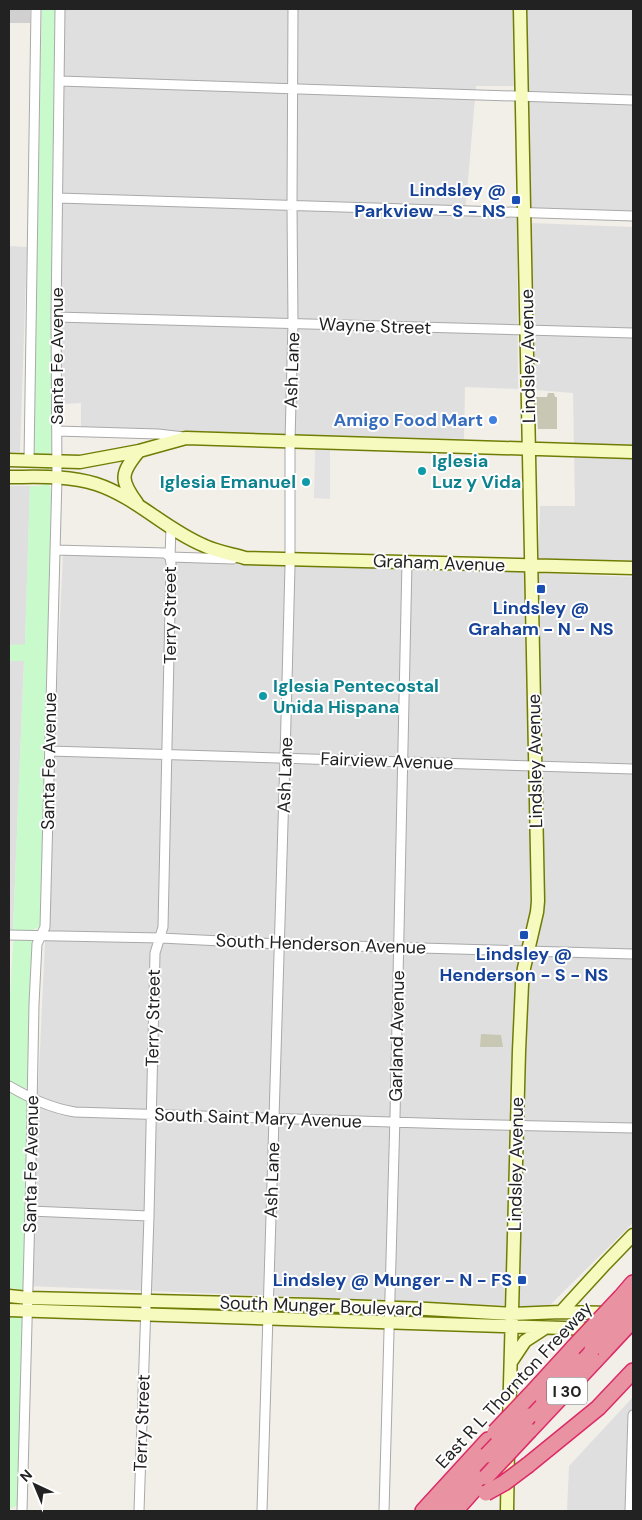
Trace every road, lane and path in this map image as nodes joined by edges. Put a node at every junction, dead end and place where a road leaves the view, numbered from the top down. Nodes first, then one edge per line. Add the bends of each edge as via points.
1 (36, 9) edge
2 (60, 9) edge
3 (293, 9) edge
4 (520, 9) edge
5 (60, 81) junction
6 (293, 89) junction
7 (522, 96) junction
8 (633, 100) edge
9 (58, 198) junction
10 (292, 206) junction
11 (525, 212) junction
12 (633, 216) edge
13 (56, 317) junction
14 (293, 323) junction
15 (528, 330) junction
16 (633, 334) edge
17 (57, 431) junction
18 (186, 438) junction
19 (290, 441) junction
20 (529, 448) junction
21 (138, 451) junction
22 (633, 452) edge
23 (9, 460) edge
24 (29, 460) junction
25 (57, 462) junction
26 (9, 477) edge
27 (57, 477) junction
28 (138, 505) junction
29 (171, 527) junction
30 (54, 550) junction
31 (170, 557) junction
32 (245, 558) junction
33 (290, 558) junction
34 (407, 562) junction
35 (531, 565) junction
36 (633, 568) edge
37 (50, 751) junction
38 (167, 756) junction
39 (285, 758) junction
40 (403, 762) junction
41 (535, 767) junction
42 (633, 769) edge
43 (9, 935) edge
44 (40, 936) junction
45 (161, 938) junction
46 (279, 944) junction
47 (399, 947) junction
48 (528, 950) junction
49 (633, 954) edge
50 (9, 1086) edge
51 (32, 1099) junction
52 (151, 1114) junction
53 (273, 1119) junction
54 (395, 1122) junction
55 (517, 1125) junction
56 (633, 1128) edge
57 (30, 1211) junction
58 (149, 1216) junction
59 (633, 1235) edge
60 (633, 1284) edge
61 (9, 1296) edge
62 (629, 1300) edge
63 (146, 1301) junction
64 (28, 1304) junction
65 (268, 1304) junction
66 (390, 1308) junction
67 (9, 1310) edge
68 (561, 1312) junction
69 (633, 1313) edge
70 (512, 1314) junction
71 (146, 1315) junction
72 (268, 1318) junction
73 (390, 1322) junction
74 (512, 1327) junction
75 (633, 1327) edge
76 (545, 1328) junction
77 (589, 1349) junction
78 (511, 1362) junction
79 (633, 1371) edge
80 (530, 1407) junction
81 (633, 1415) edge
82 (487, 1452) junction
83 (441, 1508) edge
84 (22, 1511) edge
85 (139, 1511) edge
86 (262, 1511) edge
87 (384, 1511) edge
88 (507, 1511) edge
89 (630, 1511) edge

1 - 24 street, Santa Fe Avenue
2 - 5 street, Santa Fe Avenue
3 - 6 street, Ash Lane
4 - 7 street, Lindsley Avenue
5 - 6 street
5 - 9 street, Santa Fe Avenue
6 - 7 street
6 - 10 street, Ash Lane
7 - 8 street
7 - 11 street, Lindsley Avenue
9 - 10 street
9 - 13 street, Santa Fe Avenue
10 - 11 street
10 - 14 street, Ash Lane
11 - 12 street
11 - 15 street, Lindsley Avenue
13 - 14 street, Wayne Street
13 - 17 street, Santa Fe Avenue
14 - 15 street, Wayne Street
14 - 19 street, Ash Lane
15 - 16 street, Wayne Street
15 - 20 street, Lindsley Avenue
17 - 18 street
17 - 25 street, Santa Fe Avenue
18 - 19 street
18 - 21 street
19 - 20 street
19 - 33 street, Ash Lane
20 - 22 street
20 - 35 street, Lindsley Avenue
21 - 25 street via 80,462
21 - 28 street via 125,472 126,487
23 - 24 street
24 - 25 street
25 - 27 street, Santa Fe Avenue
26 - 27 street, Graham Avenue
27 - 28 street, Graham Avenue via 96,484
27 - 30 street, Santa Fe Avenue
28 - 29 street, Graham Avenue
29 - 31 street, Terry Street
29 - 32 street, Graham Avenue via 206,547
30 - 31 street, Graham Avenue via 165,553
30 - 37 street, Santa Fe Avenue
31 - 32 street, Graham Avenue
31 - 38 street, Terry Street
32 - 33 street, Graham Avenue
33 - 34 street, Graham Avenue
33 - 39 street, Ash Lane
34 - 35 street, Graham Avenue
34 - 40 street, Garland Avenue
35 - 36 street, Graham Avenue
35 - 41 street, Lindsley Avenue
37 - 38 street, Fairview Avenue
37 - 44 street, Santa Fe Avenue via 45,927
38 - 39 street, Fairview Avenue
38 - 45 street, Terry Street
39 - 40 street, Fairview Avenue
39 - 46 street, Ash Lane
40 - 41 street, Fairview Avenue
40 - 47 street, Garland Avenue
41 - 42 street, Fairview Avenue
41 - 48 street, Lindsley Avenue via 538,901
43 - 44 street, South Henderson Avenue
44 - 45 street, South Henderson Avenue
44 - 51 street, Santa Fe Avenue via 34,1004
45 - 46 street, South Henderson Avenue
45 - 52 street, Terry Street via 155,953
46 - 47 street, South Henderson Avenue
46 - 53 street, Ash Lane
47 - 48 street, South Henderson Avenue
47 - 54 street, Garland Avenue
48 - 49 street, South Henderson Avenue
48 - 55 street, Lindsley Avenue via 522,984
50 - 51 street, South Saint Mary Avenue
51 - 52 street, South Saint Mary Avenue via 75,1112
51 - 57 street, Santa Fe Avenue
52 - 53 street, South Saint Mary Avenue
52 - 58 street, Terry Street
53 - 54 street, South Saint Mary Avenue
53 - 65 street, Ash Lane
54 - 55 street, South Saint Mary Avenue
54 - 66 street, Garland Avenue
55 - 56 street, South Saint Mary Avenue
55 - 70 street, Lindsley Avenue
57 - 58 street
57 - 64 street, Santa Fe Avenue
58 - 63 street, Terry Street
59 - 68 street, East R L Thornton Freeway
60 - 62 highway, East R L Thornton Freeway / I 30
61 - 64 street, South Munger Boulevard
62 - 77 highway, East R L Thornton Freeway / I 30, bridge
63 - 64 street, South Munger Boulevard
63 - 65 street, South Munger Boulevard
63 - 71 street, Terry Street
64 - 67 street, South Munger Boulevard
64 - 71 street, South Munger Boulevard
64 - 84 street, Santa Fe Avenue
65 - 66 street, South Munger Boulevard
65 - 72 street, Ash Lane
66 - 70 street, South Munger Boulevard
66 - 73 street, Garland Avenue
68 - 69 street, South Munger Boulevard
68 - 70 street, South Munger Boulevard
70 - 74 street, Lindsley Avenue
71 - 72 street, South Munger Boulevard
71 - 85 street, Terry Street
72 - 73 street, South Munger Boulevard
72 - 86 street, Ash Lane
73 - 74 street, South Munger Boulevard
73 - 87 street, Garland Avenue
74 - 76 street, South Munger Boulevard
74 - 78 street, Lindsley Avenue
75 - 76 street, South Munger Boulevard
75 - 77 highway, East R L Thornton Freeway / I 30, bridge
76 - 78 street via 525,1341
77 - 80 highway, East R L Thornton Freeway / I 30
77 - 80 highway
77 - 83 highway, East R L Thornton Freeway / I 30, bridge via 529,1431 486,1477
78 - 88 street, Lindsley Avenue
79 - 83 highway, bridge via 598,1408 504,1483 486,1493
80 - 82 highway, East R L Thornton Freeway / I 30, bridge
80 - 82 highway, bridge
81 - 89 street
82 - 83 highway, East R L Thornton Freeway / I 30
82 - 83 highway

